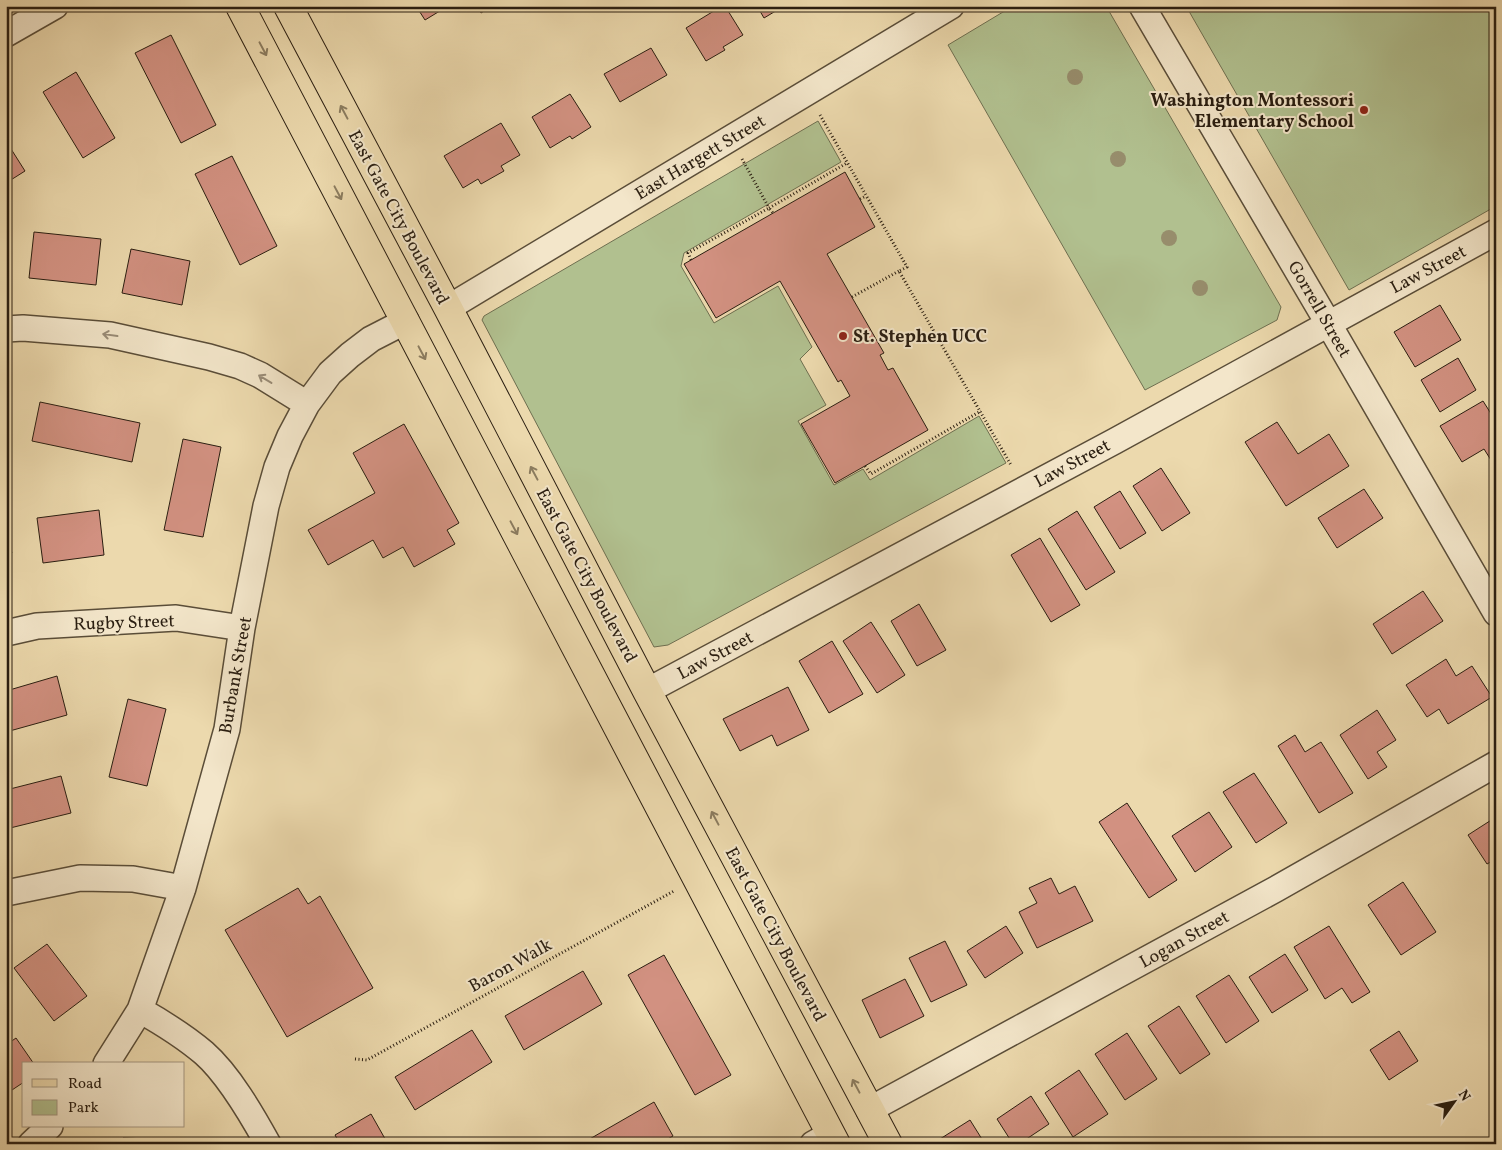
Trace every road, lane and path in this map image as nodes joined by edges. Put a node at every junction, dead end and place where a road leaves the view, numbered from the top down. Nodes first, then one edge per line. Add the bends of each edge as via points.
1 (55, 6) edge
2 (240, 6) edge
3 (288, 6) edge
4 (951, 6) edge
5 (1142, 6) edge
6 (6, 34) edge
7 (820, 114) dead end
8 (742, 158) dead end
9 (847, 163) junction
10 (866, 196) junction
11 (860, 199) dead end
12 (769, 208) junction
13 (773, 213) dead end
14 (1496, 232) edge
15 (692, 260) dead end
16 (899, 271) junction
17 (852, 297) dead end
18 (448, 308) junction
19 (406, 322) junction
20 (1328, 323) junction
21 (6, 329) edge
22 (307, 404) junction
23 (981, 411) junction
24 (1011, 465) dead end
25 (866, 466) dead end
26 (1496, 613) edge
27 (242, 628) junction
28 (6, 634) edge
29 (647, 691) junction
30 (1496, 764) edge
31 (183, 888) junction
32 (677, 889) dead end
33 (6, 893) edge
34 (140, 1010) junction
35 (355, 1059) dead end
36 (107, 1062) edge
37 (869, 1110) junction
38 (48, 1128) edge
39 (826, 1140) edge
40 (31, 1144) edge
41 (268, 1144) edge
42 (888, 1144) edge

1 - 6 street
2 -> 19 main road
18 -> 3 main road, East Gate City Boulevard
4 - 18 street, East Hargett Street
5 - 20 street, Gorrell Street
7 - 9 path
8 - 12 path
9 - 10 path
9 - 12 path
10 - 11 path
10 - 16 path via 906,267
12 - 13 path
12 - 15 path via 688,253
14 - 20 street, Law Street
16 - 17 path
16 - 23 path
29 -> 18 main road, East Gate City Boulevard
19 - 22 street, Burbank Street via 371,339 350,355 330,373
19 -> 39 main road
20 - 26 street, Gorrell Street
20 - 29 street, Law Street via 1115,441
22 -> 21 street via 253,372 209,357 110,335
22 - 27 street, Burbank Street via 277,467
23 - 24 path
23 - 25 path via 871,474
27 - 28 street, Rugby Street via 176,618 37,626
27 - 31 street, Burbank Street via 226,729
37 -> 29 main road, East Gate City Boulevard
30 - 37 street, Logan Street via 1276,889
31 - 33 street via 133,879 80,878
31 - 34 street, Burbank Street
32 - 35 path, Baron Walk via 368,1060
34 - 36 street, Burbank Street
34 - 41 street via 175,1030 205,1054 230,1083
37 - 42 main road, East Gate City Boulevard
38 - 40 street

